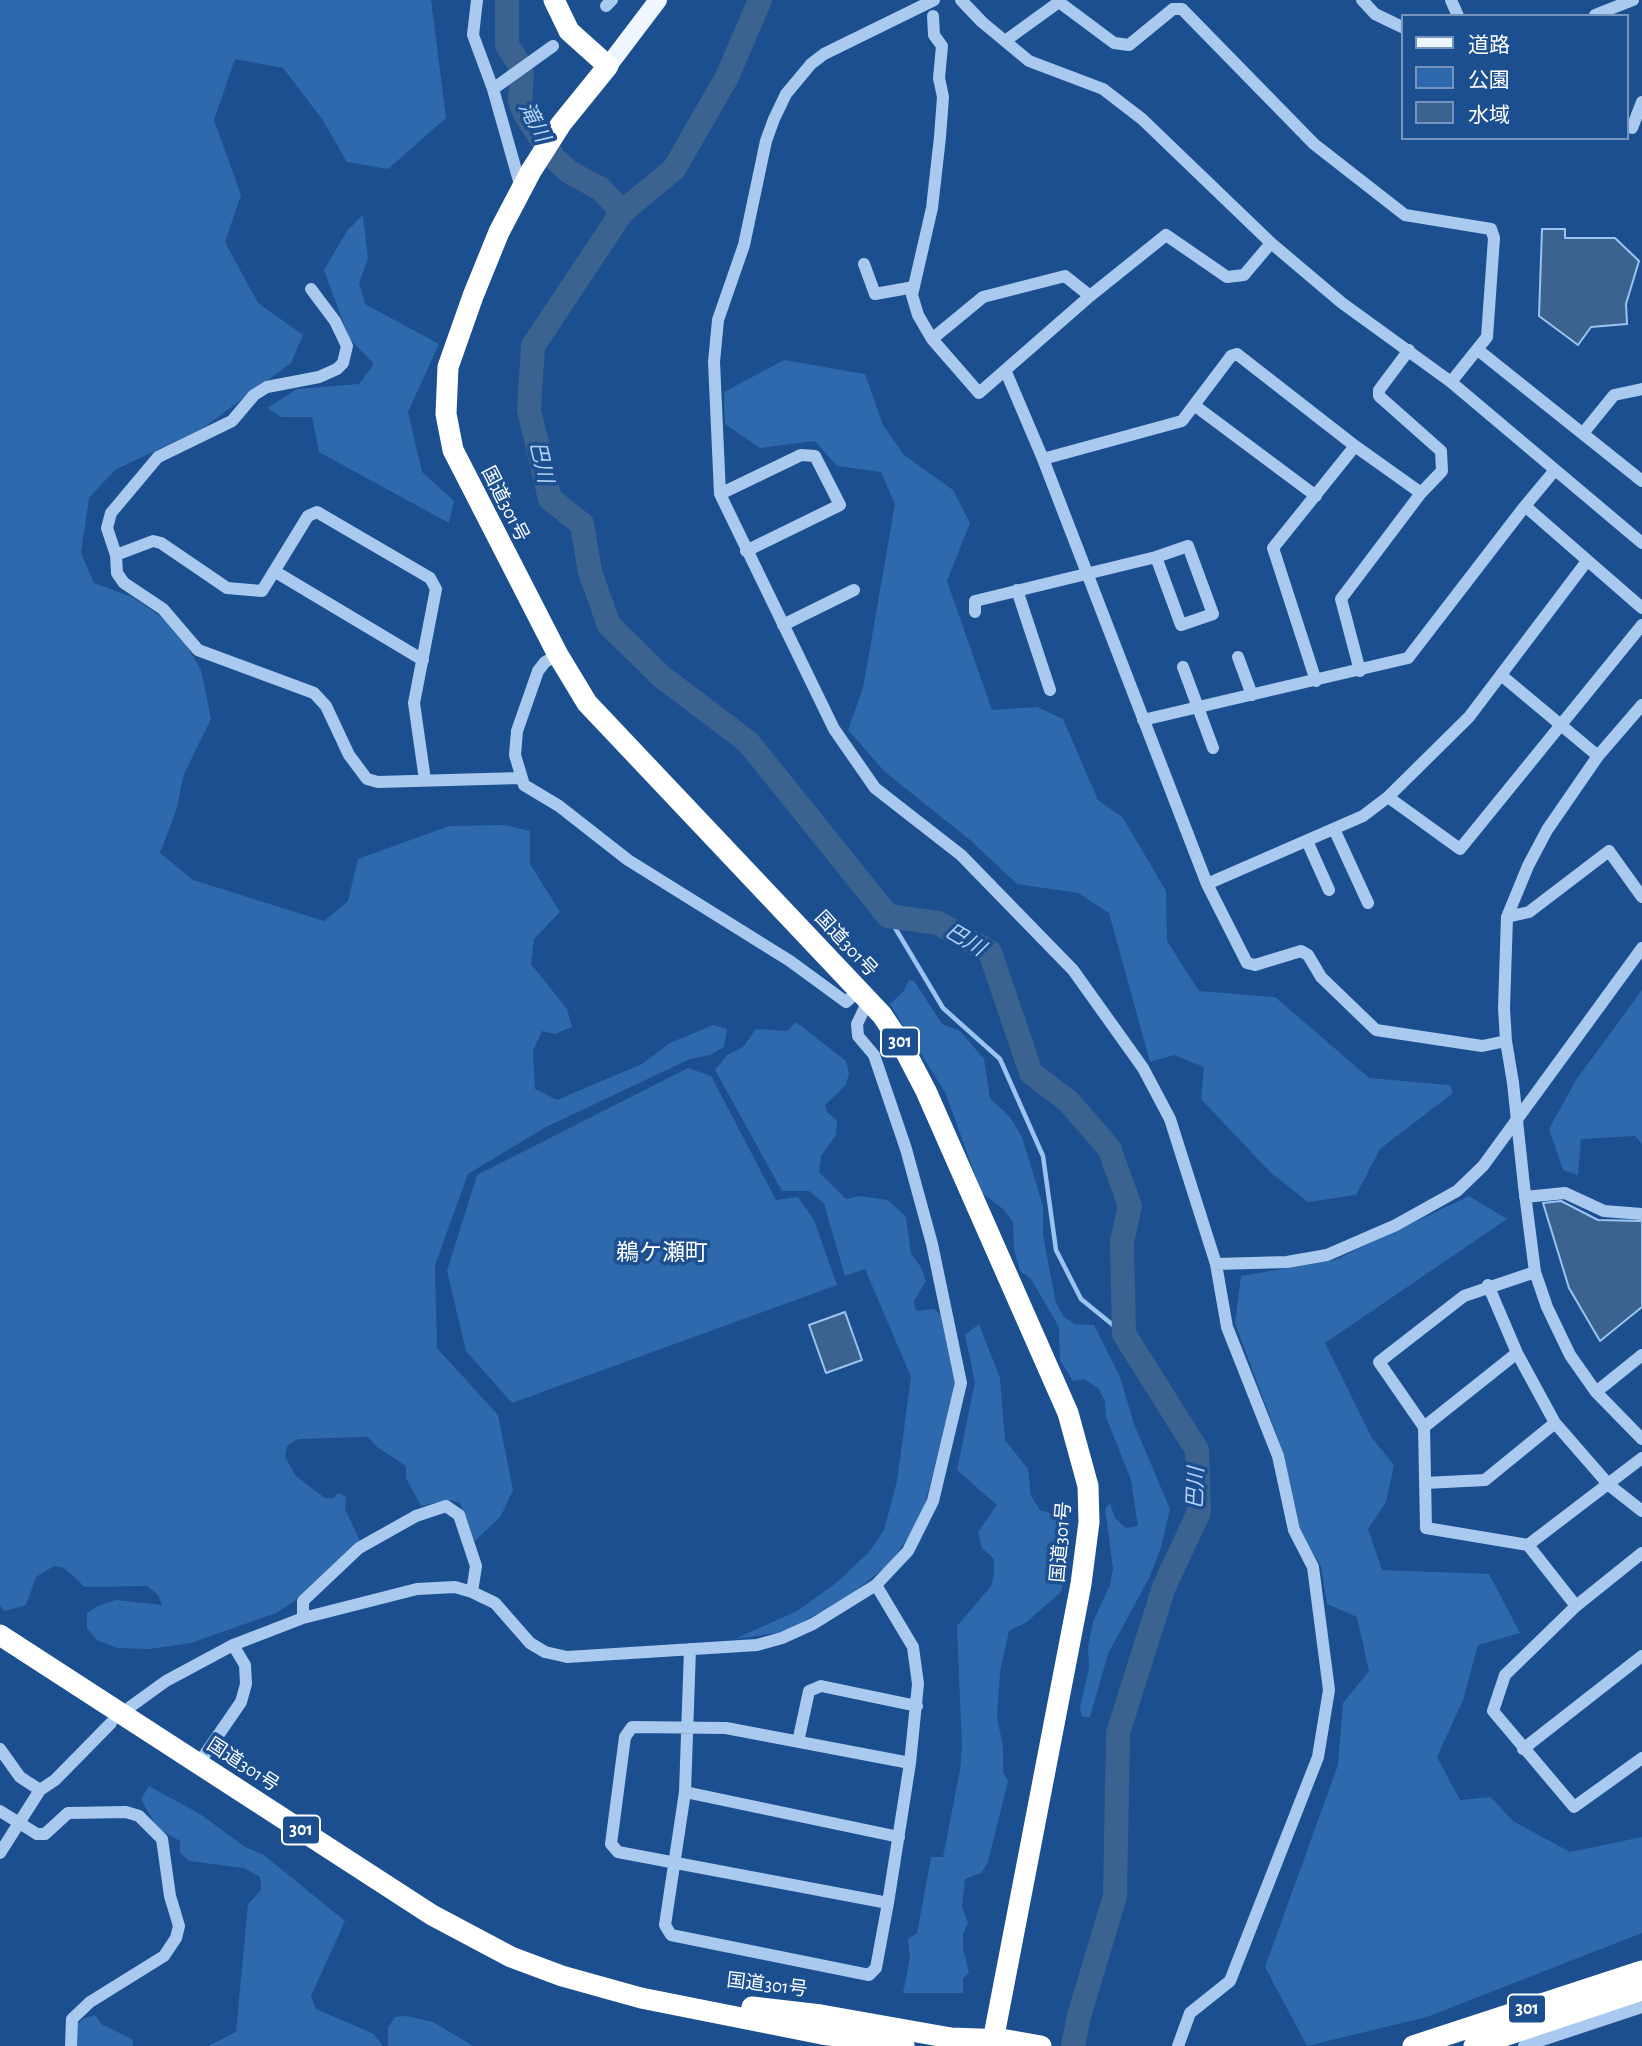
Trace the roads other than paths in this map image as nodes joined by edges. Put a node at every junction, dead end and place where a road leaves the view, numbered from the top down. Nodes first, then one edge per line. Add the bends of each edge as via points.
1 (477, 0) edge
2 (554, 0) edge
3 (658, 0) edge
4 (934, 0) edge
5 (961, 0) edge
6 (1362, 0) edge
7 (1633, 0) edge
8 (1598, 14) edge
9 (933, 16) dead end
10 (1400, 26) edge
11 (1006, 41) junction
12 (553, 46) dead end
13 (608, 66) junction
14 (498, 85) junction
15 (1642, 102) edge
16 (1633, 129) edge
17 (526, 180) junction
18 (1271, 243) junction
19 (864, 264) dead end
20 (914, 287) junction
21 (311, 289) dead end
22 (1090, 296) junction
23 (932, 339) junction
24 (1409, 350) junction
25 (1478, 350) junction
26 (1006, 372) junction
27 (1451, 382) junction
28 (1642, 388) edge
29 (1194, 405) junction
30 (1584, 432) junction
31 (1355, 446) junction
32 (1043, 459) junction
33 (1555, 470) junction
34 (1642, 481) edge
35 (720, 494) junction
36 (1420, 494) junction
37 (1316, 496) junction
38 (1525, 506) junction
39 (1642, 543) edge
40 (746, 551) junction
41 (116, 555) junction
42 (1156, 557) junction
43 (1587, 561) junction
44 (274, 571) junction
45 (1086, 573) junction
46 (854, 590) dead end
47 (1017, 590) junction
48 (1642, 608) edge
49 (975, 612) dead end
50 (783, 625) junction
51 (1642, 625) edge
52 (558, 655) junction
53 (1238, 657) dead end
54 (423, 660) junction
55 (1183, 667) dead end
56 (1360, 671) junction
57 (1502, 675) junction
58 (1316, 681) junction
59 (1051, 690) dead end
60 (1252, 695) junction
61 (1642, 705) edge
62 (1198, 708) junction
63 (1143, 720) junction
64 (1560, 724) junction
65 (1213, 748) dead end
66 (1598, 757) junction
67 (521, 778) junction
68 (425, 780) junction
69 (1388, 797) junction
70 (1334, 829) junction
71 (1307, 841) junction
72 (1207, 884) junction
73 (1329, 890) dead end
74 (1642, 897) edge
75 (1368, 903) dead end
76 (1507, 917) junction
77 (1642, 948) edge
78 (863, 996) junction
79 (1506, 1041) junction
80 (1524, 1191) junction
81 (1642, 1214) edge
82 (1216, 1264) junction
83 (1535, 1272) junction
84 (1488, 1285) junction
85 (1517, 1353) junction
86 (1642, 1355) edge
87 (1596, 1392) junction
88 (1555, 1423) junction
89 (1424, 1427) junction
90 (1642, 1439) edge
91 (1642, 1458) edge
92 (1425, 1483) junction
93 (1609, 1485) junction
94 (1642, 1511) edge
95 (1528, 1545) junction
96 (1642, 1553) edge
97 (876, 1586) junction
98 (472, 1592) junction
99 (1576, 1606) junction
100 (303, 1618) junction
101 (0, 1635) edge
102 (233, 1645) junction
103 (690, 1649) junction
104 (1642, 1656) edge
105 (917, 1706) junction
106 (130, 1707) dead end
107 (111, 1723) dead end
108 (689, 1726) junction
109 (798, 1742) junction
110 (0, 1749) edge
111 (1523, 1749) junction
112 (1640, 1762) edge
113 (199, 1763) junction
114 (910, 1763) junction
115 (40, 1790) junction
116 (685, 1792) junction
117 (0, 1811) edge
118 (899, 1837) junction
119 (0, 1853) edge
120 (673, 1864) junction
121 (888, 1903) junction
122 (1642, 1971) edge
123 (618, 1990) junction
124 (1642, 1990) edge
125 (1642, 2007) edge
126 (998, 2042) edge
127 (71, 2046) edge
128 (904, 2046) edge
129 (1041, 2046) edge
130 (1178, 2046) edge
131 (1413, 2046) edge
132 (1474, 2046) edge
133 (1524, 2046) edge

1 - 14 street via 473,35
2 - 13 highway via 569,31
3 - 13 main road
4 - 35 street via 824,54 786,94 774,119 744,245 718,320
5 - 11 street
6 - 10 street via 1375,14
7 - 8 street
9 - 20 street via 934,35 943,46 939,78 943,97 932,208
11 - 18 street via 1029,61 1103,89 1142,119
11 - 25 street via 1059,2 1114,43 1129,45 1173,9 1182,9 1314,144 1405,215 1491,229 1487,337
12 - 14 street
13 - 17 highway, 国道301号 / 301 via 561,124
14 - 17 street
15 - 16 street
17 - 52 highway, 国道301号 / 301 via 499,232 456,341 448,367 446,414 453,450
18 - 22 street via 1244,275 1227,277 1166,235
18 - 24 street via 1342,303
19 - 20 street via 875,295
20 - 23 street via 918,315
21 - 41 street via 347,345 343,363 318,377 267,387 232,421 158,457 111,513 107,528
22 - 23 street via 1065,276 983,297
22 - 26 street
23 - 26 street via 979,393
24 - 27 street
24 - 36 street via 1379,396 1441,451 1442,471
25 - 27 street
25 - 30 street
26 - 32 street
27 - 33 street
28 - 30 street via 1614,395
29 - 31 street via 1237,354
29 - 32 street via 1182,421
29 - 37 street
30 - 34 street
31 - 36 street
31 - 37 street
32 - 45 street
33 - 38 street
33 - 39 street
35 - 40 street
35 - 40 street via 801,456 815,456 840,505
36 - 56 street via 1340,599
37 - 58 street via 1273,548
38 - 43 street
38 - 56 street via 1408,659
40 - 50 street
41 - 44 street via 153,541 161,543 227,588 262,591
41 - 68 street via 117,573 124,583 163,609 198,650 314,693 367,779
42 - 42 street via 1188,546 1213,614 1181,625
42 - 45 street
43 - 48 street
43 - 57 street
44 - 54 street
44 - 54 street via 312,512 322,513 376,545 430,578 436,589
45 - 47 street
45 - 63 street
46 - 50 street
47 - 49 street via 975,601
47 - 59 street
50 - 82 street via 834,729 875,788 961,855 1073,970 1143,1069 1170,1119
51 - 64 street
52 - 67 street via 545,662 517,731 515,755
52 - 78 highway, 国道301号 / 301 via 587,704 618,740
53 - 60 street
54 - 68 street via 414,703
55 - 62 street
56 - 58 street
57 - 64 street
57 - 69 street via 1469,717
58 - 60 street
60 - 62 street
61 - 66 street
62 - 63 street
62 - 65 street
63 - 72 street
64 - 66 street
64 - 69 street via 1460,849
66 - 76 street via 1547,830
67 - 68 street
67 - 78 street via 535,794 559,806 628,860 790,961 846,1002
69 - 70 street via 1363,816
70 - 71 street
70 - 75 street
71 - 72 street
71 - 73 street
72 - 79 street via 1247,964 1301,951 1376,1030 1482,1046
74 - 76 street via 1609,851 1529,912
76 - 79 street via 1503,971
77 - 82 street via 1483,1166 1457,1191 1396,1225 1327,1255 1287,1262
78 - 97 street via 858,1036 874,1055 906,1149 932,1244 961,1383 933,1502 908,1551
78 - 126 highway, 国道301号 / 301 via 902,1045 926,1091 1068,1413 1088,1486 1089,1522 1081,1584
79 - 80 street, bridge
80 - 81 street via 1565,1193 1604,1211
80 - 83 street
82 - 130 street via 1227,1327 1278,1456 1294,1530 1313,1567 1329,1690 1318,1757 1230,1981 1190,2013
83 - 84 street
83 - 87 street via 1570,1355
84 - 85 street
84 - 89 street via 1464,1296 1379,1362
85 - 88 street
85 - 89 street
86 - 87 street
87 - 90 street
88 - 92 street via 1485,1480
88 - 93 street
89 - 92 street
91 - 93 street
92 - 95 street via 1426,1528
93 - 94 street
93 - 95 street
95 - 99 street
96 - 99 street
97 - 103 street via 782,1638 757,1645
97 - 105 street via 912,1647 917,1664
98 - 100 street via 455,1587 417,1589
98 - 100 street via 476,1566 459,1515 446,1506 416,1516 359,1548 303,1601
98 - 103 street via 495,1602 522,1635 545,1652 567,1657
99 - 111 street via 1505,1675 1493,1711
100 - 102 street
101 - 113 highway, 国道301号 / 301
102 - 106 street via 166,1681
102 - 113 street via 245,1665 241,1702
103 - 108 street
104 - 111 street
105 - 109 street via 821,1686 809,1691
105 - 114 street
107 - 115 street
108 - 109 street
108 - 116 street
108 - 120 street via 632,1727 625,1737 611,1844 618,1852
109 - 114 street
110 - 115 street via 20,1777
111 - 112 street via 1574,1807
113 - 123 highway, 国道301号 / 301 via 478,1941 562,1976
114 - 118 street
115 - 119 street
116 - 118 street
116 - 120 street
117 - 127 street, bridge via 45,1835 68,1813 127,1812 139,1816 162,1839 178,1926 176,1938 164,1956 90,2002 72,2019
118 - 121 street
120 - 121 street
120 - 121 street via 665,1926 671,1935 869,1975 876,1968
122 - 131 highway, 301
123 - 126 highway, 国道301号 / 301
123 - 128 highway, 国道301号 / 301 via 680,2006
124 - 132 highway, 301
125 - 133 street
126 - 129 highway, 国道301号 / 301

